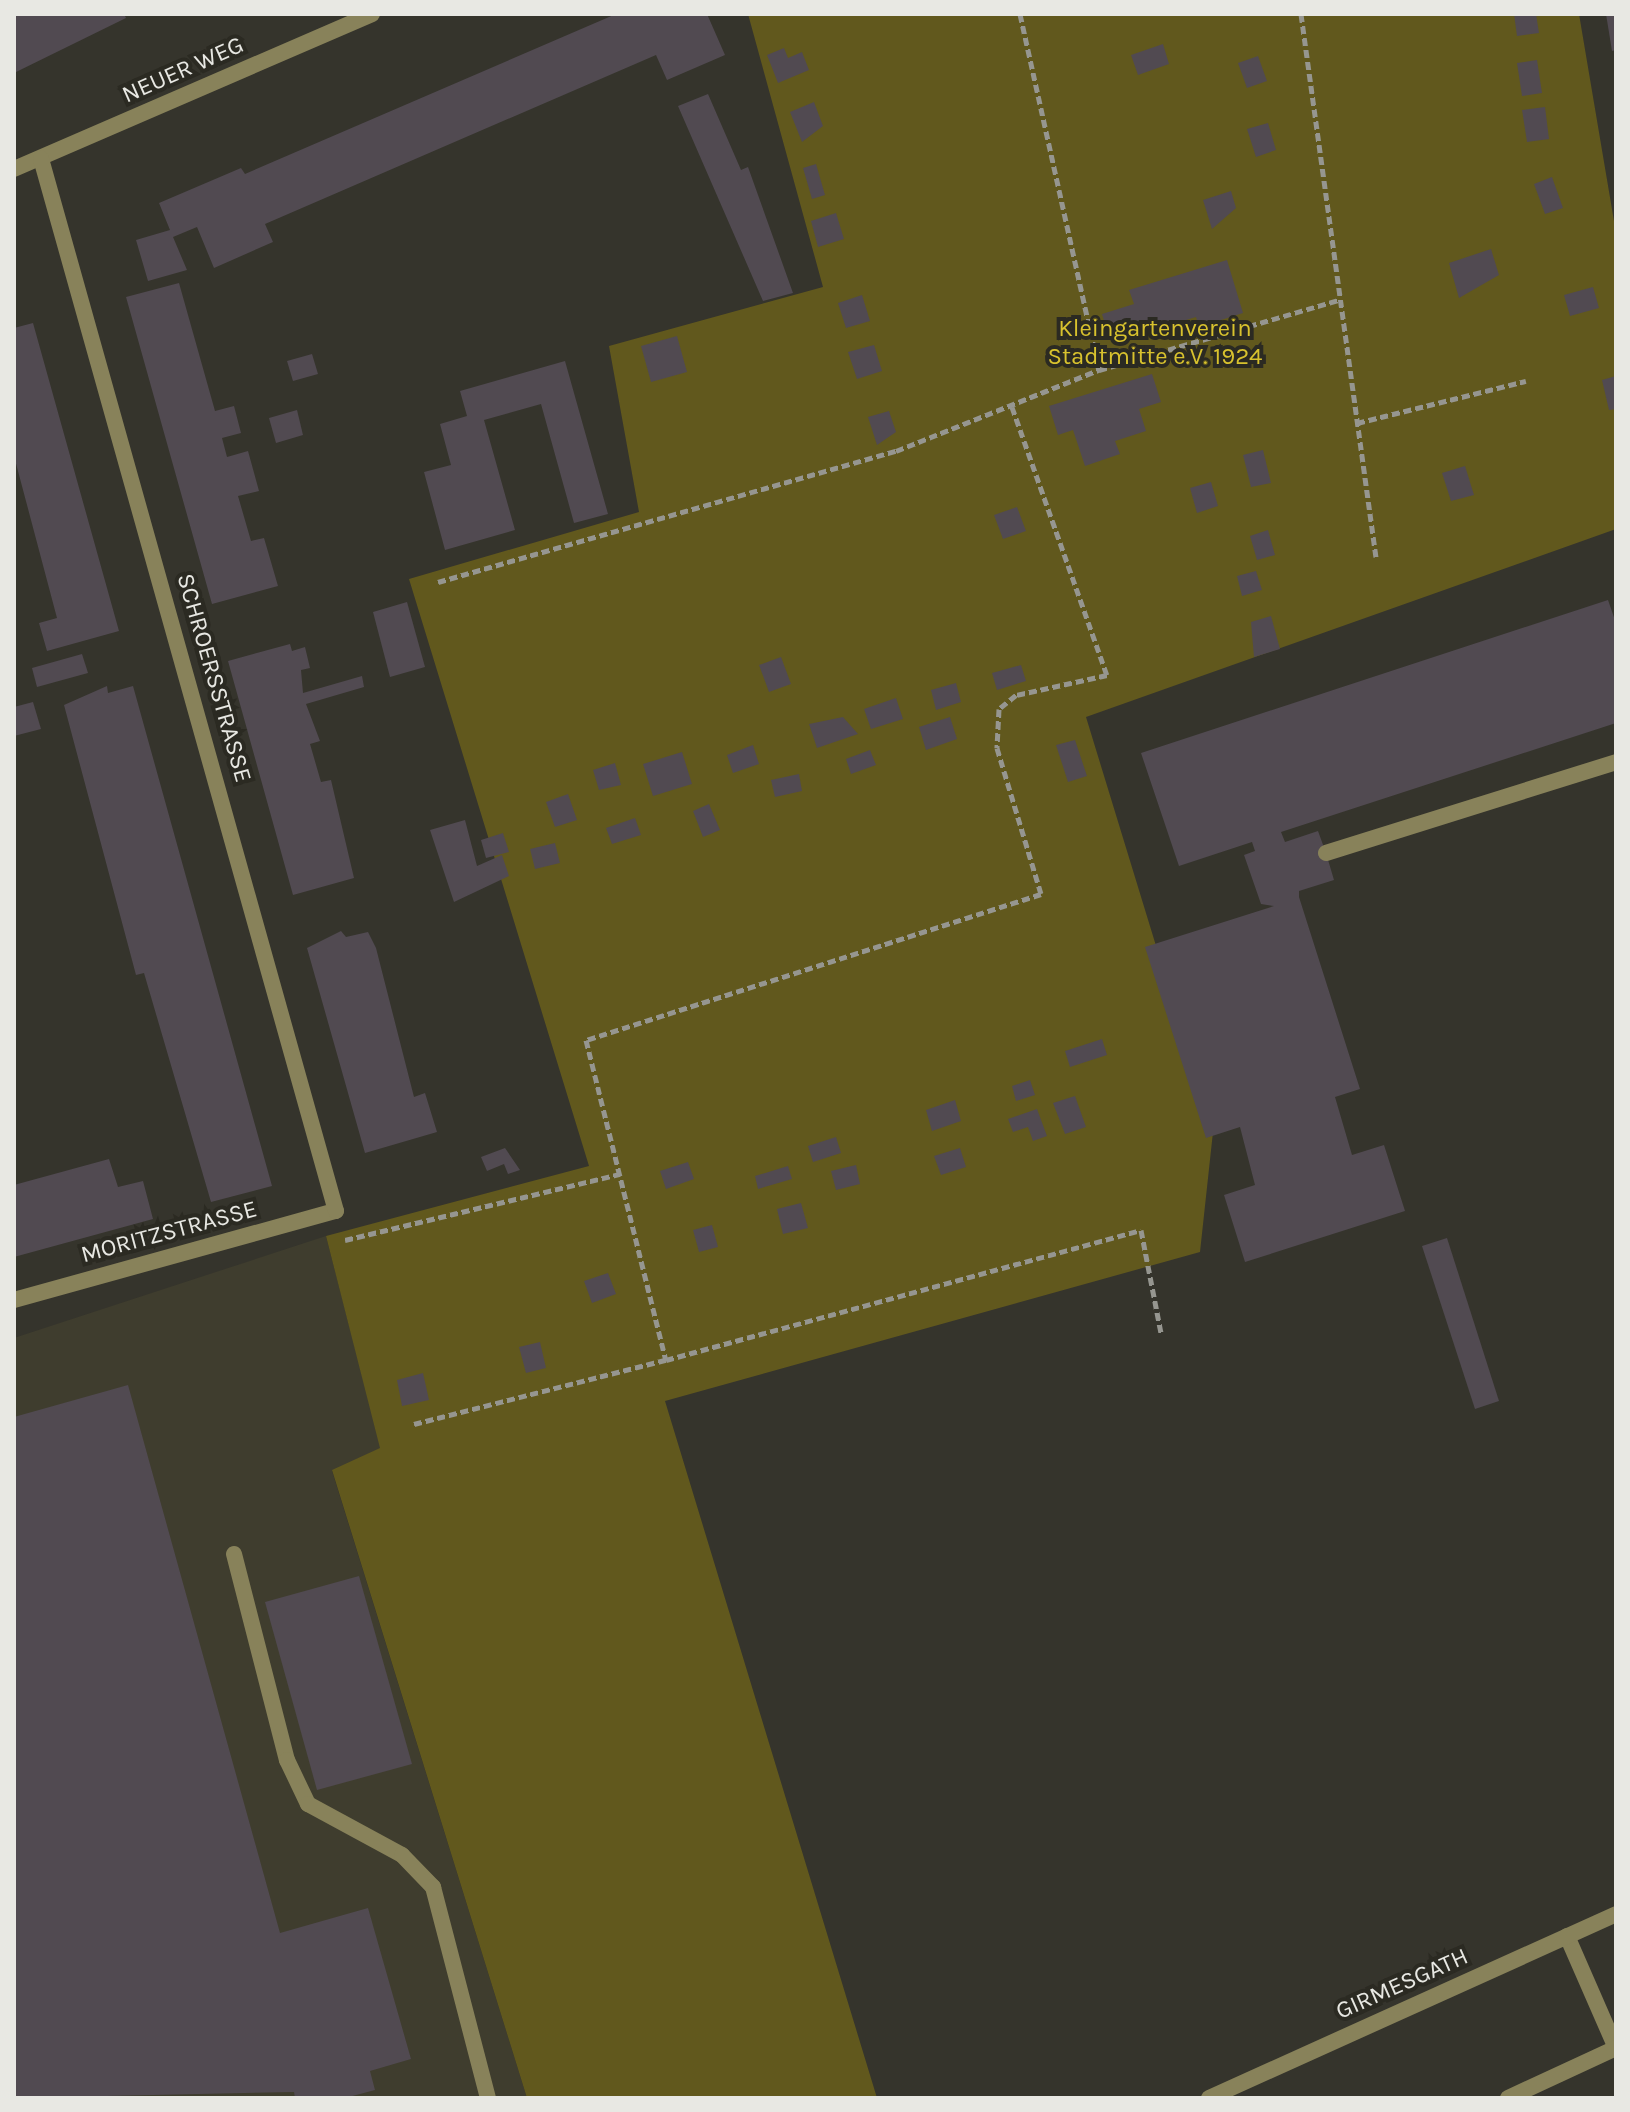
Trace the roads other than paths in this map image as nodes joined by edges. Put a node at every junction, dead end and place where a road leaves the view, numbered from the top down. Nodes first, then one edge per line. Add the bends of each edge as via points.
1 (372, 14) edge
2 (41, 159) junction
3 (14, 169) edge
4 (1616, 762) edge
5 (1326, 853) dead end
6 (336, 1211) joint
7 (14, 1300) edge
8 (234, 1554) dead end
9 (1616, 1914) edge
10 (1567, 1936) junction
11 (1616, 2048) edge
12 (488, 2098) edge
13 (1209, 2098) edge
14 (1508, 2098) edge

1 - 2 street, NEUER WEG
2 - 3 street, NEUER WEG
2 - 6 street, SCHROERSSTRASSE
4 - 5 street
6 - 7 street, MORITZSTRASSE
8 - 12 street via 287,1760 308,1804 402,1855 433,1887
9 - 10 street, GIRMESGATH
10 - 11 street
10 - 13 street, GIRMESGATH
11 - 14 street

